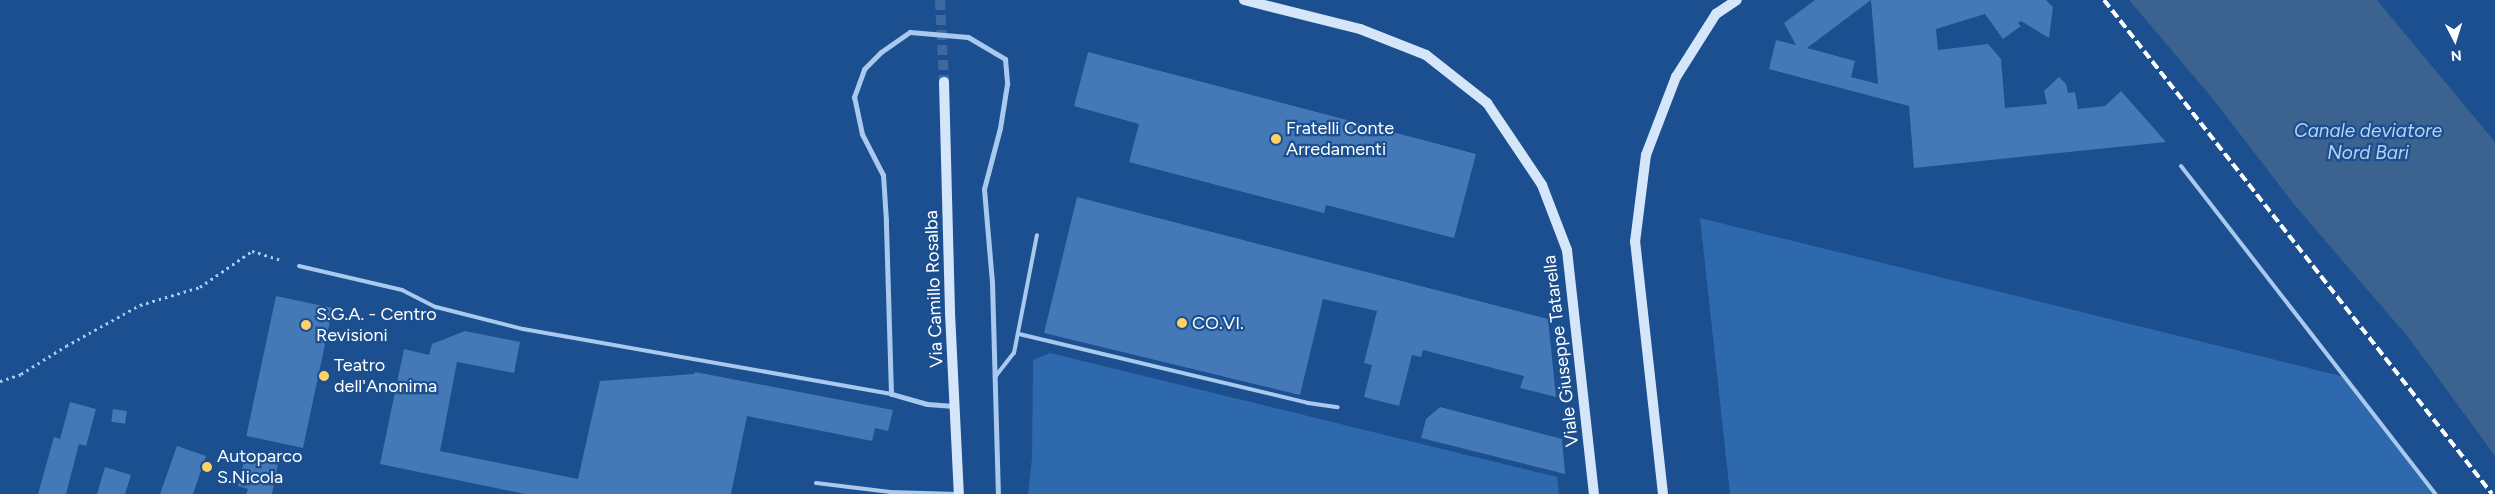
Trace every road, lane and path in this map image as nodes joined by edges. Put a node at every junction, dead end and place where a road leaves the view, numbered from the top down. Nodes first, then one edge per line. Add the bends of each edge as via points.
1 (1244, 0) edge
2 (1737, 0) edge
3 (944, 82) tunnel mouth
4 (2181, 166) dead end
5 (1037, 235) dead end
6 (299, 266) joint
7 (1019, 334) junction
8 (995, 377) junction
9 (0, 381) edge
10 (891, 394) junction
11 (954, 406) junction
12 (1338, 407) dead end
13 (816, 483) dead end
14 (959, 494) edge
15 (998, 494) edge
16 (1594, 494) edge
17 (1663, 494) edge
18 (2435, 494) edge

1 - 16 main road, Viale Giuseppe Tatarella via 1360,29 1426,55 1487,103 1542,184 1567,250
2 - 17 main road via 1716,14 1676,77 1646,155 1635,242
3 - 11 main road, Via Camillo Rosalba
4 - 18 lane
5 - 7 lane
6 - 9 path via 252,251 200,288 140,306 21,374
6 - 10 lane via 402,290 436,307 522,329
7 - 8 lane via 1014,353
7 - 12 lane via 1308,404
8 - 10 street via 992,282 984,190 1006,93 1004,59 968,37 910,32 880,52 864,68 854,97 862,134 882,175
8 - 15 street
10 - 11 street via 927,404
11 - 14 main road, Via Camillo Rosalba
13 - 14 lane via 890,492

